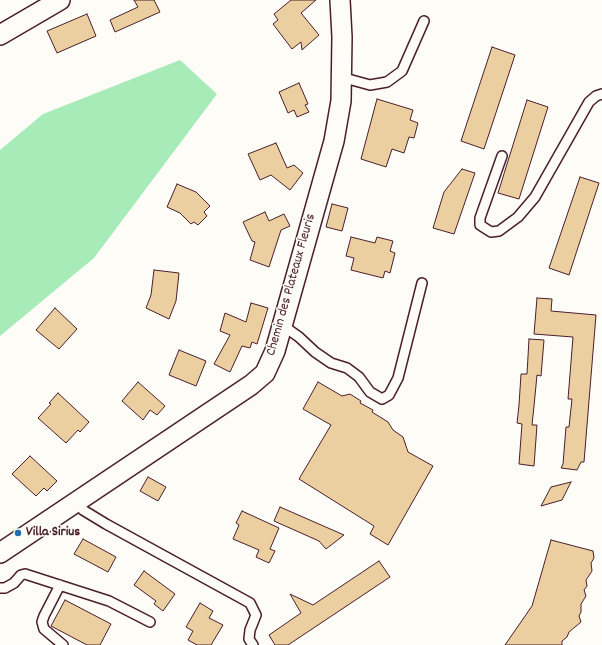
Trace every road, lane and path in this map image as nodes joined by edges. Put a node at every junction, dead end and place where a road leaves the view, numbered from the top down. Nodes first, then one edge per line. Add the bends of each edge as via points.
1 (60, 0) edge
2 (340, 0) edge
3 (424, 21) dead end
4 (0, 35) edge
5 (342, 77) junction
6 (602, 94) edge
7 (502, 156) dead end
8 (422, 283) dead end
9 (282, 325) junction
10 (78, 501) junction
11 (0, 553) edge
12 (60, 585) junction
13 (0, 588) edge
14 (150, 622) dead end
15 (63, 645) edge
16 (253, 645) edge

1 - 4 street
2 - 5 street, Chemin des Plateaux Fleuris
3 - 5 lane via 402,71 388,82 370,85
5 - 9 street, Chemin des Plateaux Fleuris via 334,141
6 - 7 lane via 589,102 535,197 518,217 499,231 491,232 480,225 480,218
8 - 9 lane via 398,378 389,395 382,399 370,392 359,377 347,368 331,363
9 - 10 street, Chemin des Plateaux Fleuris via 275,351 265,373
10 - 11 street, Chemin des Plateaux Fleuris
10 - 16 lane via 83,510 106,524 250,603 256,615 249,639
12 - 13 lane via 25,574 14,583
12 - 14 lane via 109,601
12 - 15 lane via 42,622 44,629

